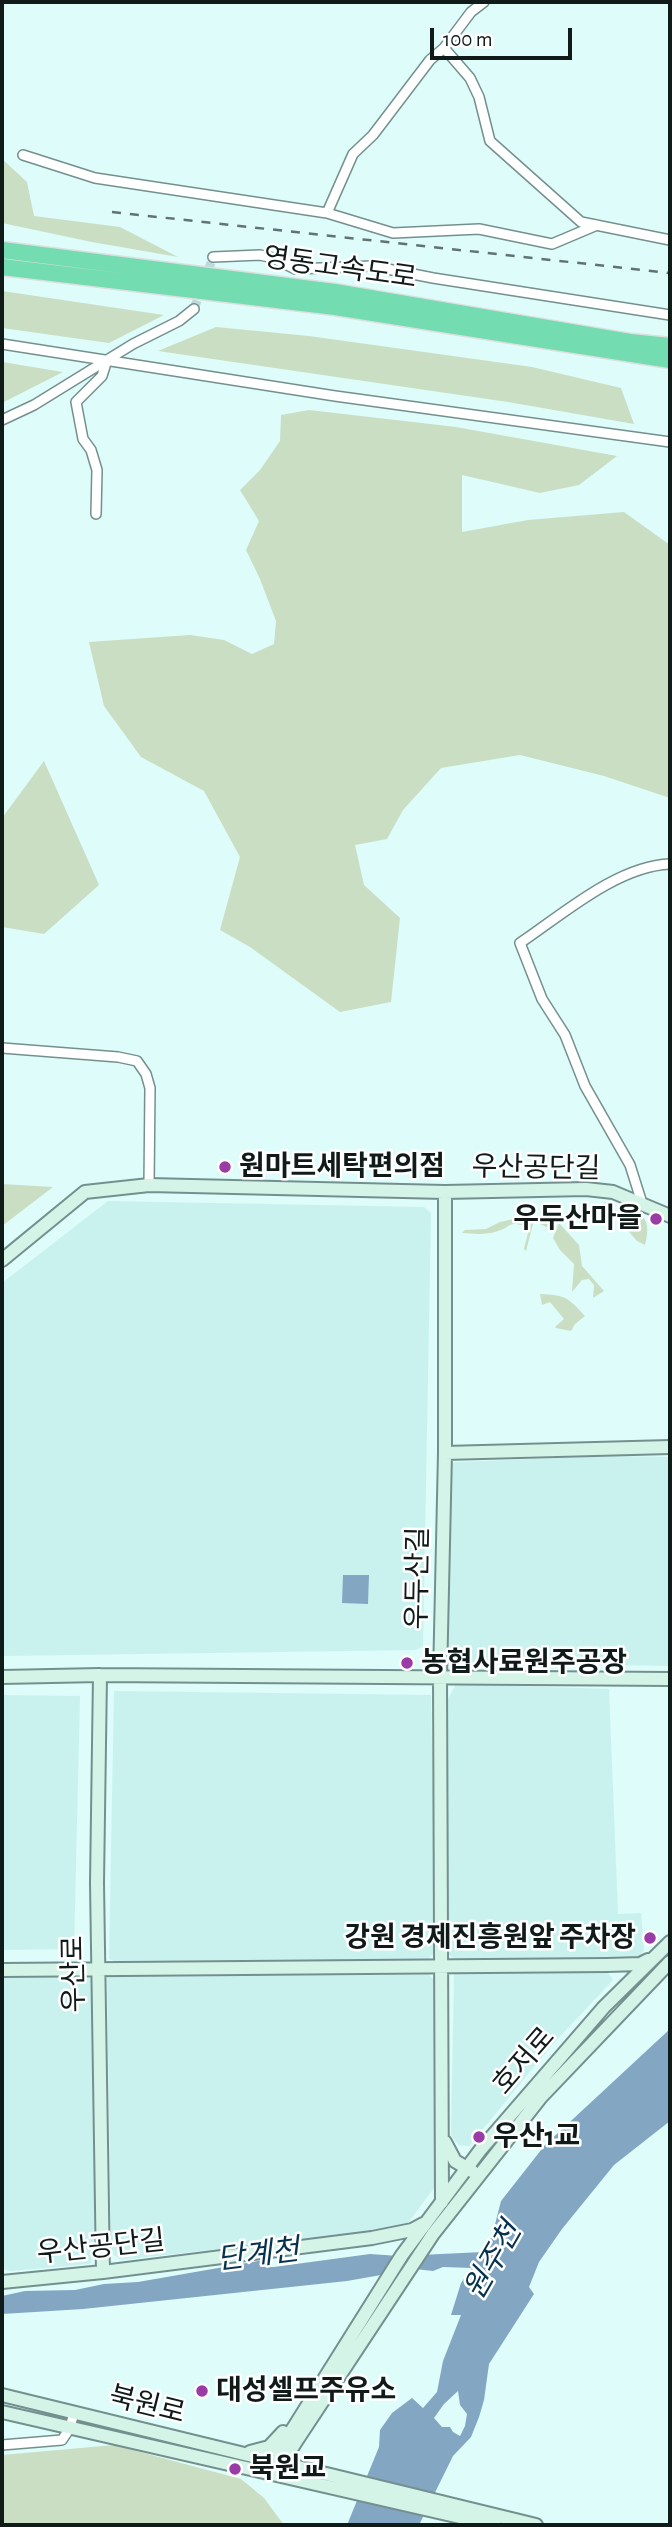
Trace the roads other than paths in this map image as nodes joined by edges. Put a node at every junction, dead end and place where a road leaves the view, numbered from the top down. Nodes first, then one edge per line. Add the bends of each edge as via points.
1 (484, 2) edge
2 (444, 48) junction
3 (23, 155) dead end
4 (327, 213) junction
5 (597, 225) junction
6 (670, 240) edge
7 (2, 250) edge
8 (213, 257) dead end
9 (2, 267) edge
10 (194, 310) tunnel mouth
11 (670, 314) edge
12 (2, 344) edge
13 (670, 346) edge
14 (631, 349) junction
15 (107, 360) junction
16 (670, 360) edge
17 (2, 420) edge
18 (670, 442) edge
19 (96, 514) dead end
20 (670, 864) edge
21 (2, 1048) edge
22 (149, 1185) junction
23 (445, 1192) junction
24 (642, 1203) junction
25 (670, 1216) edge
26 (2, 1259) edge
27 (670, 1447) edge
28 (445, 1453) junction
29 (100, 1675) junction
30 (2, 1677) edge
31 (440, 1678) junction
32 (670, 1679) edge
33 (670, 1942) edge
34 (653, 1959) junction
35 (670, 1962) edge
36 (607, 1965) junction
37 (440, 1967) junction
38 (99, 1969) junction
39 (2, 1970) edge
40 (634, 1977) junction
41 (644, 1989) junction
42 (617, 1993) junction
43 (441, 2132) junction
44 (481, 2149) junction
45 (467, 2168) junction
46 (479, 2176) junction
47 (442, 2202) junction
48 (428, 2220) junction
49 (372, 2238) junction
50 (402, 2255) junction
51 (103, 2272) junction
52 (2, 2282) edge
53 (380, 2302) junction
54 (2, 2395) edge
55 (311, 2411) junction
56 (2, 2412) edge
57 (74, 2412) junction
58 (70, 2428) junction
59 (2, 2445) edge
60 (238, 2452) junction
61 (279, 2469) junction
62 (316, 2475) junction
63 (489, 2520) edge
64 (536, 2525) edge

1 - 2 street
2 - 4 street via 352,154
2 - 5 street via 470,78 490,141 581,222
3 - 4 street via 95,178
4 - 5 street via 393,233 479,229 552,244
5 - 6 street
7 - 14 highway, 영동고속도로 via 335,292
8 - 11 street via 260,256 295,269 372,266
9 - 14 highway, 영동고속도로
10 - 15 street
12 - 15 street
13 - 14 highway, 영동고속도로
14 - 16 highway, 영동고속도로
15 - 17 street
15 - 18 street
15 - 19 street via 103,376 76,402 83,439 97,470
20 - 24 street via 632,872 520,943 585,1086 630,1165
21 - 22 street via 137,1061 150,1088
22 - 23 street, 우산공단길
22 - 26 street, 우산공단길 via 85,1192
23 - 24 street, 우산공단길 via 586,1189 613,1192
23 - 28 street, 우두산길
24 - 25 street, 우산공단길
27 - 28 street
28 - 31 street, 우두산길
29 - 30 street
29 - 31 street
29 - 38 street, 우산로
31 - 32 street
31 - 37 street, 우두산길
33 - 34 street, 호저로
34 - 36 street
34 - 40 street, 호저로
35 - 41 street, 호저로
36 - 37 street
36 - 42 street via 619,1976
37 - 38 street
37 - 43 street, 우두산길
38 - 39 street
38 - 51 street, 우산로
40 - 41 street
40 - 42 street, 호저로
41 - 46 street, 호저로 via 541,2097
42 - 44 street, 호저로
43 - 44 street via 458,2153
43 - 45 street via 448,2152
43 - 47 street, 우두산길
44 - 45 street, 호저로
45 - 46 street
45 - 47 street, 호저로
46 - 53 street, 호저로
47 - 48 street, 호저로
48 - 49 street, 우산공단길 via 412,2230
48 - 50 street, 호저로
49 - 50 street via 391,2241
49 - 51 street, 우산공단길
50 - 53 street, 호저로
51 - 52 street, 우산공단길
53 - 55 street
54 - 57 street, 북원로
55 - 60 street via 295,2416 275,2443
55 - 61 street
55 - 62 street via 299,2453
56 - 58 street, 북원로
57 - 58 street
57 - 60 street, 북원로
58 - 59 street via 62,2440
58 - 61 street, 북원로
60 - 61 street, 북원로
61 - 62 street, 북원로
62 - 63 street, 북원로
63 - 64 street

